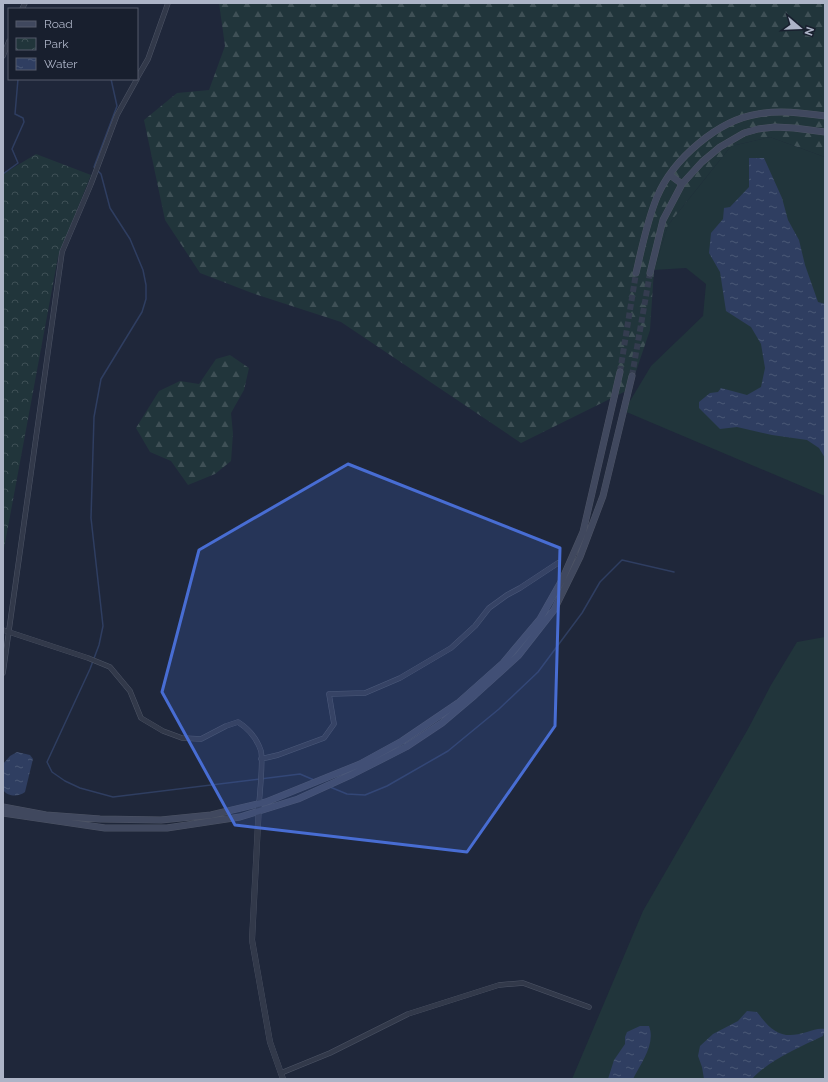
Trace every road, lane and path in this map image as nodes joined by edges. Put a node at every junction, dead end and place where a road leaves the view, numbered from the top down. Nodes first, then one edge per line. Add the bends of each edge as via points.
1 (168, 3) edge
2 (8, 44) edge
3 (3, 56) edge
4 (138, 77) edge
5 (136, 80) edge
6 (825, 116) edge
7 (825, 132) edge
8 (670, 175) junction
9 (682, 184) junction
10 (636, 273) tunnel mouth
11 (650, 273) tunnel mouth
12 (620, 372) tunnel mouth
13 (632, 376) tunnel mouth
14 (558, 563) dead end
15 (6, 630) edge
16 (3, 673) edge
17 (414, 733) junction
18 (420, 738) junction
19 (392, 746) junction
20 (395, 753) junction
21 (261, 759) junction
22 (260, 804) joint
23 (3, 807) edge
24 (259, 812) junction
25 (3, 813) edge
26 (24, 814) junction
27 (589, 1008) dead end
28 (281, 1073) junction
29 (283, 1079) edge

1 - 4 street via 148,59
2 - 3 street
5 - 15 street via 117,115 62,252
6 - 8 main road via 782,112 740,118 710,134
7 - 9 main road via 775,127 744,133 720,146
8 - 9 main road
8 - 10 main road via 658,195 646,228
9 - 11 main road via 663,220
12 - 17 main road via 583,532 562,580 540,619 504,663 458,703
13 - 18 main road via 603,496 580,556 554,610 518,656 442,723
14 - 21 street via 489,608 475,626 451,648 400,678 364,693 329,694 334,724 324,738
15 - 16 street
15 - 21 street via 110,667 130,691 142,718 182,738 201,739 238,722 247,728 254,738 261,752
17 - 18 main road via 410,740
17 - 19 main road
18 - 20 main road
19 - 20 main road via 400,748
19 - 26 main road via 360,764 266,802 210,815 161,820
20 - 24 main road via 298,799
21 - 22 street
22 - 24 street
23 - 26 main road
24 - 26 main road via 166,828 104,828
24 - 28 street via 252,940 270,1042
25 - 26 main road
27 - 28 street via 523,983 499,985 408,1014 330,1053
28 - 29 street

